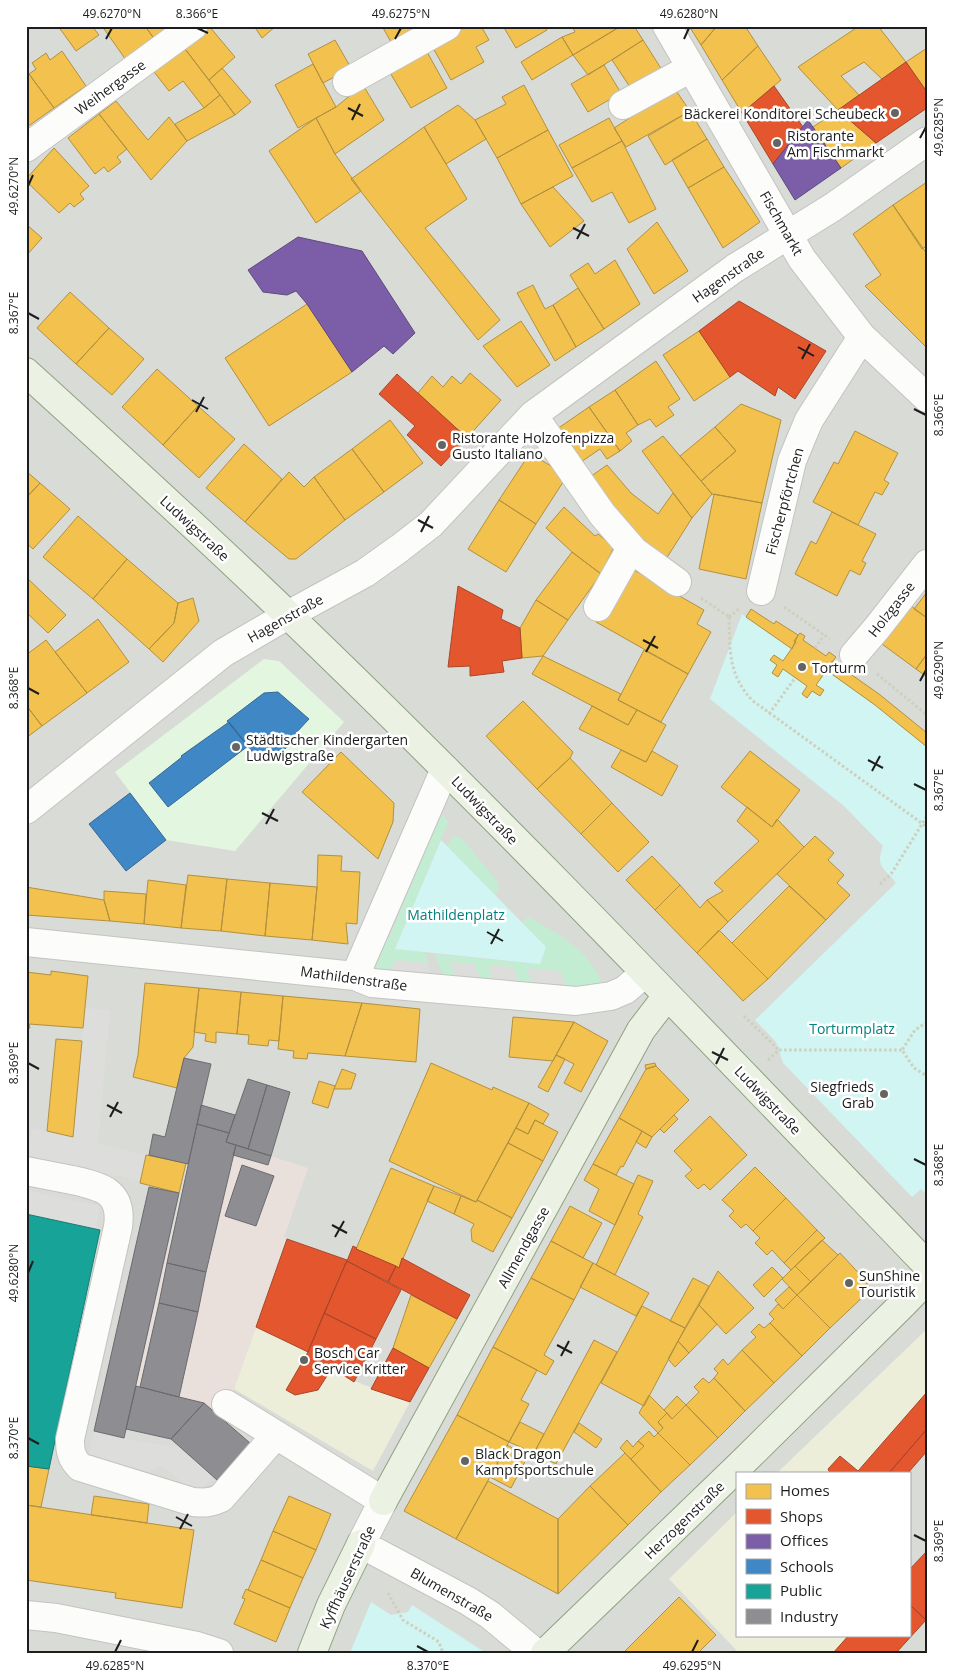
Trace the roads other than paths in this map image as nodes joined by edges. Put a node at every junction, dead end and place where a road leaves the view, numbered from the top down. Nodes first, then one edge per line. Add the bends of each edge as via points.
1 (193, 26) edge
2 (447, 26) edge
3 (666, 26) edge
4 (691, 68) junction
5 (347, 82) dead end
6 (624, 105) dead end
7 (927, 141) edge
8 (26, 148) edge
9 (788, 234) junction
10 (862, 337) junction
11 (26, 372) edge
12 (927, 398) edge
13 (533, 415) junction
14 (631, 548) junction
15 (927, 564) edge
16 (677, 582) dead end
17 (760, 591) dead end
18 (598, 607) dead end
19 (288, 615) junction
20 (854, 655) dead end
21 (444, 768) junction
22 (26, 810) edge
23 (26, 942) edge
24 (645, 973) junction
25 (355, 976) junction
26 (667, 996) junction
27 (26, 1171) edge
28 (927, 1265) edge
29 (927, 1279) edge
30 (226, 1404) dead end
31 (276, 1435) junction
32 (383, 1501) junction
33 (361, 1544) junction
34 (26, 1615) edge
35 (219, 1653) edge
36 (312, 1653) edge
37 (536, 1653) edge
38 (545, 1653) edge

1 - 8 street, Weihergasse
2 - 5 street
3 - 4 street, Fischmarkt
4 - 6 street
4 - 9 street, Fischmarkt
7 - 9 street, Hagenstraße via 833,207
9 - 10 street, Fischmarkt via 802,259
9 - 13 street, Hagenstraße
10 - 12 street, Fischmarkt
10 - 17 street, Fischerpförtchen via 809,420 792,461
11 - 19 main road, Ludwigstraße
13 - 14 street via 602,514
13 - 19 street, Hagenstraße via 423,530 365,573
14 - 16 street
14 - 18 street
15 - 20 street, Holzgasse
19 - 21 main road, Ludwigstraße
19 - 22 street, Hagenstraße via 223,653
21 - 24 main road, Ludwigstraße
21 - 25 street
23 - 25 street, Mathildenstraße
24 - 25 street, Mathildenstraße via 625,990 611,996 576,1001 372,983
24 - 26 main road, Ludwigstraße
26 - 28 main road, Ludwigstraße
26 - 32 main road, Allmendgasse via 641,1030
27 - 31 street via 107,1190 120,1213 70,1439 70,1451 80,1467 193,1502 214,1502
29 - 38 main road, Herzogenstraße
30 - 31 street
31 - 32 street
32 - 33 street, Kyffhäuserstraße
33 - 36 main road, Kyffhäuserstraße
33 - 37 street, Blumenstraße via 468,1601
34 - 35 street via 112,1629

